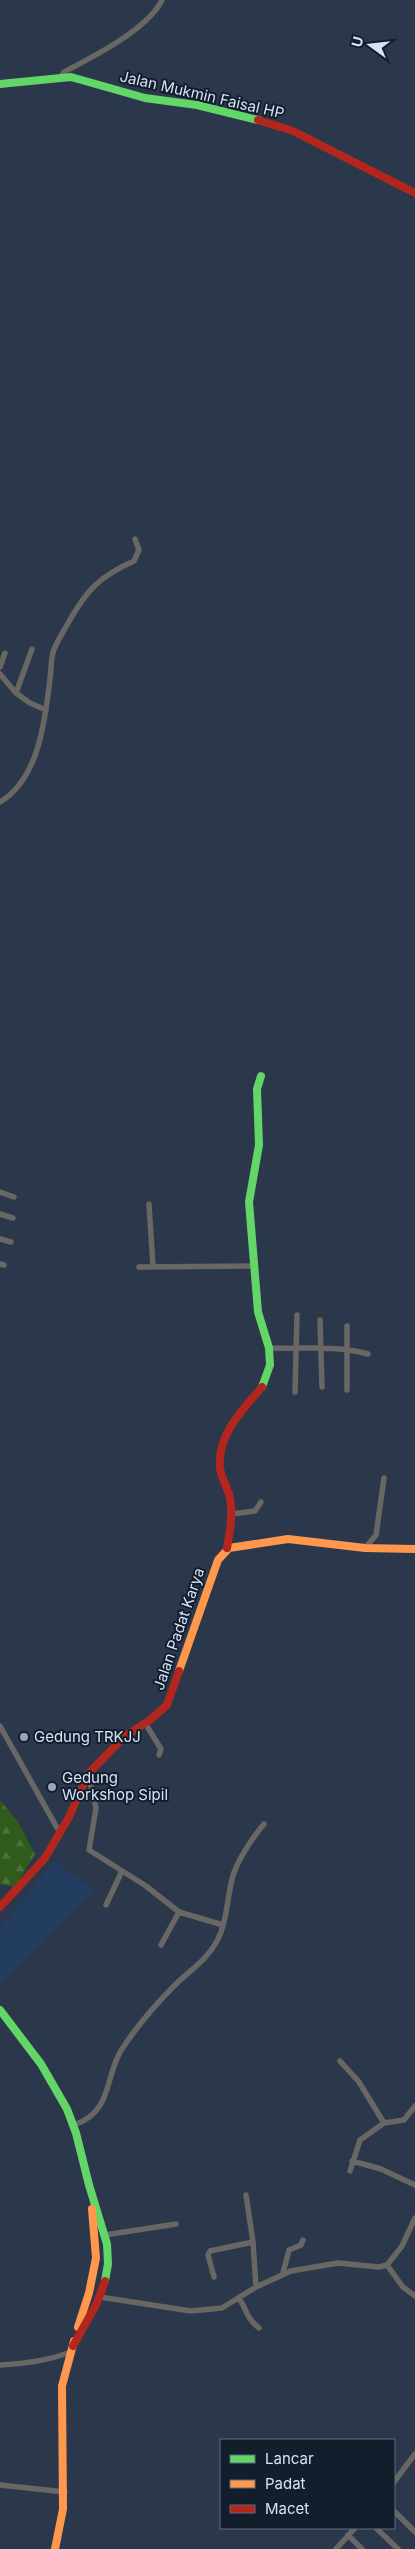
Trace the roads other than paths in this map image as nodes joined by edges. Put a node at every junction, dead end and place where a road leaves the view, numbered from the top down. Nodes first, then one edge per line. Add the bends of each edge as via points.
1 (162, 0) edge
2 (60, 78) junction
3 (0, 84) edge
4 (415, 193) edge
5 (135, 539) dead end
6 (32, 649) dead end
7 (4, 653) dead end
8 (0, 667) edge
9 (0, 674) edge
10 (16, 693) junction
11 (46, 710) junction
12 (0, 802) edge
13 (260, 1076) dead end
14 (0, 1192) edge
15 (14, 1197) dead end
16 (150, 1204) dead end
17 (0, 1214) edge
18 (13, 1218) dead end
19 (0, 1239) edge
20 (11, 1242) dead end
21 (254, 1266) junction
22 (139, 1267) dead end
23 (153, 1267) junction
24 (297, 1315) dead end
25 (320, 1320) dead end
26 (347, 1326) dead end
27 (269, 1348) junction
28 (297, 1348) junction
29 (322, 1349) junction
30 (346, 1350) junction
31 (368, 1354) dead end
32 (322, 1387) dead end
33 (347, 1390) dead end
34 (295, 1392) dead end
35 (384, 1478) dead end
36 (261, 1502) dead end
37 (232, 1514) junction
38 (228, 1548) junction
39 (364, 1548) junction
40 (415, 1548) edge
41 (145, 1723) junction
42 (0, 1726) edge
43 (159, 1755) dead end
44 (88, 1774) junction
45 (264, 1824) dead end
46 (60, 1833) junction
47 (122, 1871) junction
48 (106, 1905) dead end
49 (0, 1907) edge
50 (179, 1912) junction
51 (223, 1925) junction
52 (161, 1945) dead end
53 (0, 2010) edge
54 (340, 2062) dead end
55 (415, 2106) edge
56 (384, 2123) junction
57 (74, 2125) junction
58 (352, 2162) junction
59 (350, 2171) dead end
60 (415, 2186) edge
61 (91, 2193) junction
62 (246, 2195) dead end
63 (415, 2218) edge
64 (176, 2224) dead end
65 (105, 2235) junction
66 (303, 2240) dead end
67 (254, 2242) junction
68 (387, 2265) junction
69 (283, 2274) junction
70 (214, 2277) dead end
71 (256, 2287) junction
72 (415, 2296) edge
73 (100, 2297) junction
74 (239, 2298) junction
75 (259, 2328) dead end
76 (72, 2349) junction
77 (0, 2365) edge
78 (415, 2454) edge
79 (395, 2481) edge
80 (0, 2485) edge
81 (65, 2492) junction
82 (395, 2513) edge
83 (354, 2529) edge
84 (377, 2529) edge
85 (415, 2532) edge
86 (348, 2535) junction
87 (55, 2549) edge
88 (336, 2549) edge
89 (362, 2549) edge
90 (398, 2549) edge

1 - 2 street via 127,36 64,72
2 - 3 main road, Jalan Mukmin Faisal HP
2 - 4 main road, Jalan Mukmin Faisal HP via 81,79 139,97 197,105 270,123
5 - 11 street via 139,550 134,561 113,570 85,594 58,642 52,659
6 - 10 street
7 - 8 street
9 - 10 street
10 - 11 street
11 - 12 street via 28,772 12,795
13 - 21 main road via 257,1089 259,1144 249,1202
14 - 15 street
16 - 23 street
17 - 18 street
19 - 20 street
21 - 23 street
21 - 27 main road via 258,1312
22 - 23 street
24 - 28 street
25 - 29 street
26 - 30 street
27 - 28 street
27 - 37 main road via 267,1378 237,1416 221,1449 220,1469 230,1496
28 - 29 street
28 - 34 street
29 - 30 street
29 - 32 street
30 - 31 street
30 - 33 street
35 - 39 street via 376,1536
36 - 37 street via 254,1511
37 - 38 main road
38 - 39 main road via 296,1538
38 - 41 main road, Jalan Padat Karya via 218,1560 171,1697 162,1710
39 - 40 main road
41 - 43 street via 161,1748
41 - 44 main road, Jalan Padat Karya via 119,1742
42 - 46 street
44 - 46 main road, Jalan Padat Karya
44 - 47 street via 96,1808 89,1850
45 - 51 street via 233,1873
46 - 49 main road, Jalan Padat Karya via 36,1871
47 - 48 street
47 - 50 street
50 - 51 street
50 - 52 street
51 - 57 street via 207,1956 170,1990 123,2048 115,2061 109,2088 92,2115
53 - 57 main road via 48,2075
54 - 56 street via 359,2082
55 - 56 street via 404,2120
56 - 58 street via 360,2140
57 - 61 main road
58 - 59 street
58 - 60 street via 381,2168
61 - 65 main road
61 - 76 main road via 96,2258
62 - 67 street
63 - 68 street via 402,2246
64 - 65 street
65 - 73 main road via 108,2265
66 - 69 street via 289,2250
67 - 70 street via 210,2251 208,2255
67 - 71 street
68 - 69 street via 318,2264
68 - 72 street via 403,2287
69 - 71 street
71 - 74 street
73 - 74 street via 191,2311 222,2308
73 - 76 main road
74 - 75 street via 246,2316
76 - 77 street via 50,2359
76 - 81 main road via 62,2386
78 - 79 street
80 - 81 street
81 - 87 main road via 63,2518
82 - 85 street
83 - 86 street
84 - 90 street
86 - 88 street
86 - 89 street

